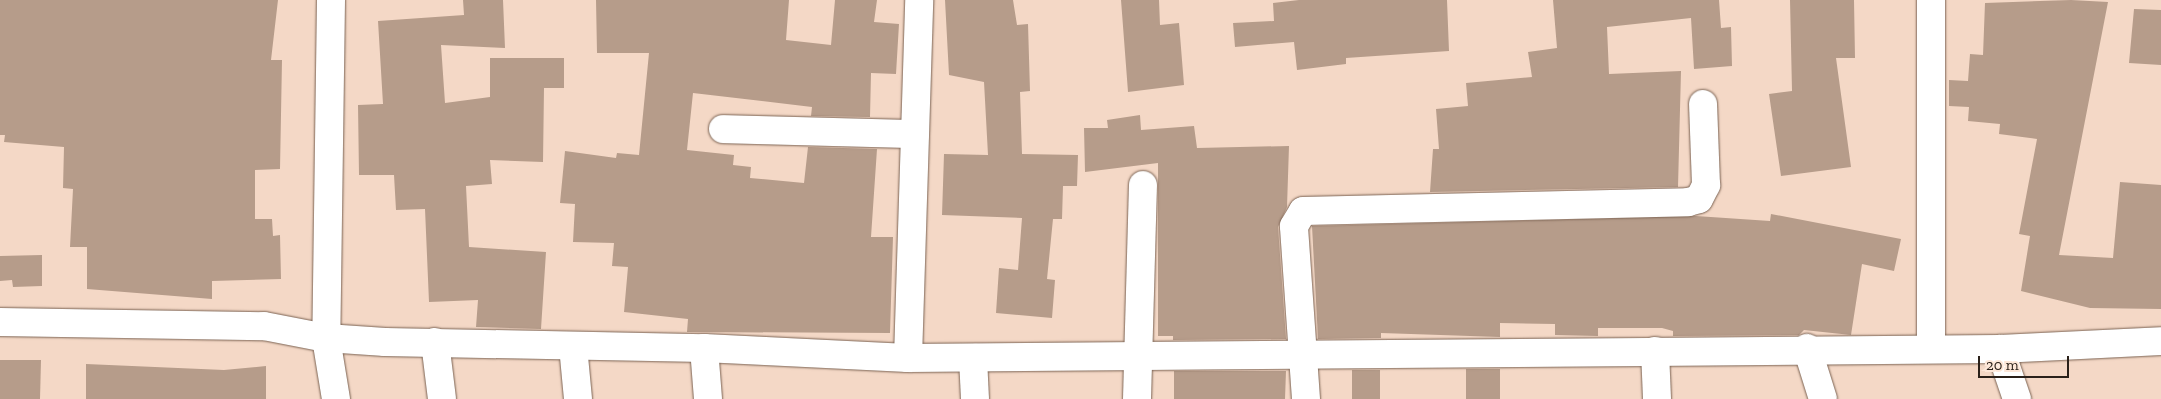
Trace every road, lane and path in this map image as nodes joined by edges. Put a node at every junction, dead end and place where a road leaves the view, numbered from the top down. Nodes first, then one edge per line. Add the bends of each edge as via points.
1 (331, 0) edge
2 (919, 0) edge
3 (1931, 0) edge
4 (1703, 104) dead end
5 (723, 129) dead end
6 (915, 134) junction
7 (1143, 185) dead end
8 (0, 322) edge
9 (326, 338) junction
10 (2161, 341) edge
11 (435, 342) junction
12 (572, 346) junction
13 (704, 348) junction
14 (1807, 348) junction
15 (1931, 349) junction
16 (2000, 349) junction
17 (1655, 351) junction
18 (1305, 354) junction
19 (1136, 356) junction
20 (908, 358) junction
21 (973, 358) junction
22 (336, 399) edge
23 (442, 399) edge
24 (578, 399) edge
25 (708, 399) edge
26 (975, 399) edge
27 (1137, 399) edge
28 (1306, 399) edge
29 (1657, 399) edge
30 (1822, 399) edge
31 (2017, 399) edge

1 - 9 street
2 - 6 street
3 - 15 street
4 - 18 street via 1706,185 1698,198 1688,202 1303,211 1294,226
5 - 6 street
6 - 20 street
7 - 19 street
8 - 9 street via 264,326
9 - 11 street
9 - 22 street
10 - 16 street
11 - 12 street
11 - 23 street
12 - 13 street
12 - 24 street
13 - 20 street
13 - 25 street
14 - 15 street
14 - 17 street
14 - 30 street
15 - 16 street
16 - 31 street
17 - 18 street
17 - 29 street
18 - 19 street
18 - 28 street
19 - 21 street
19 - 27 street
20 - 21 street
21 - 26 street

